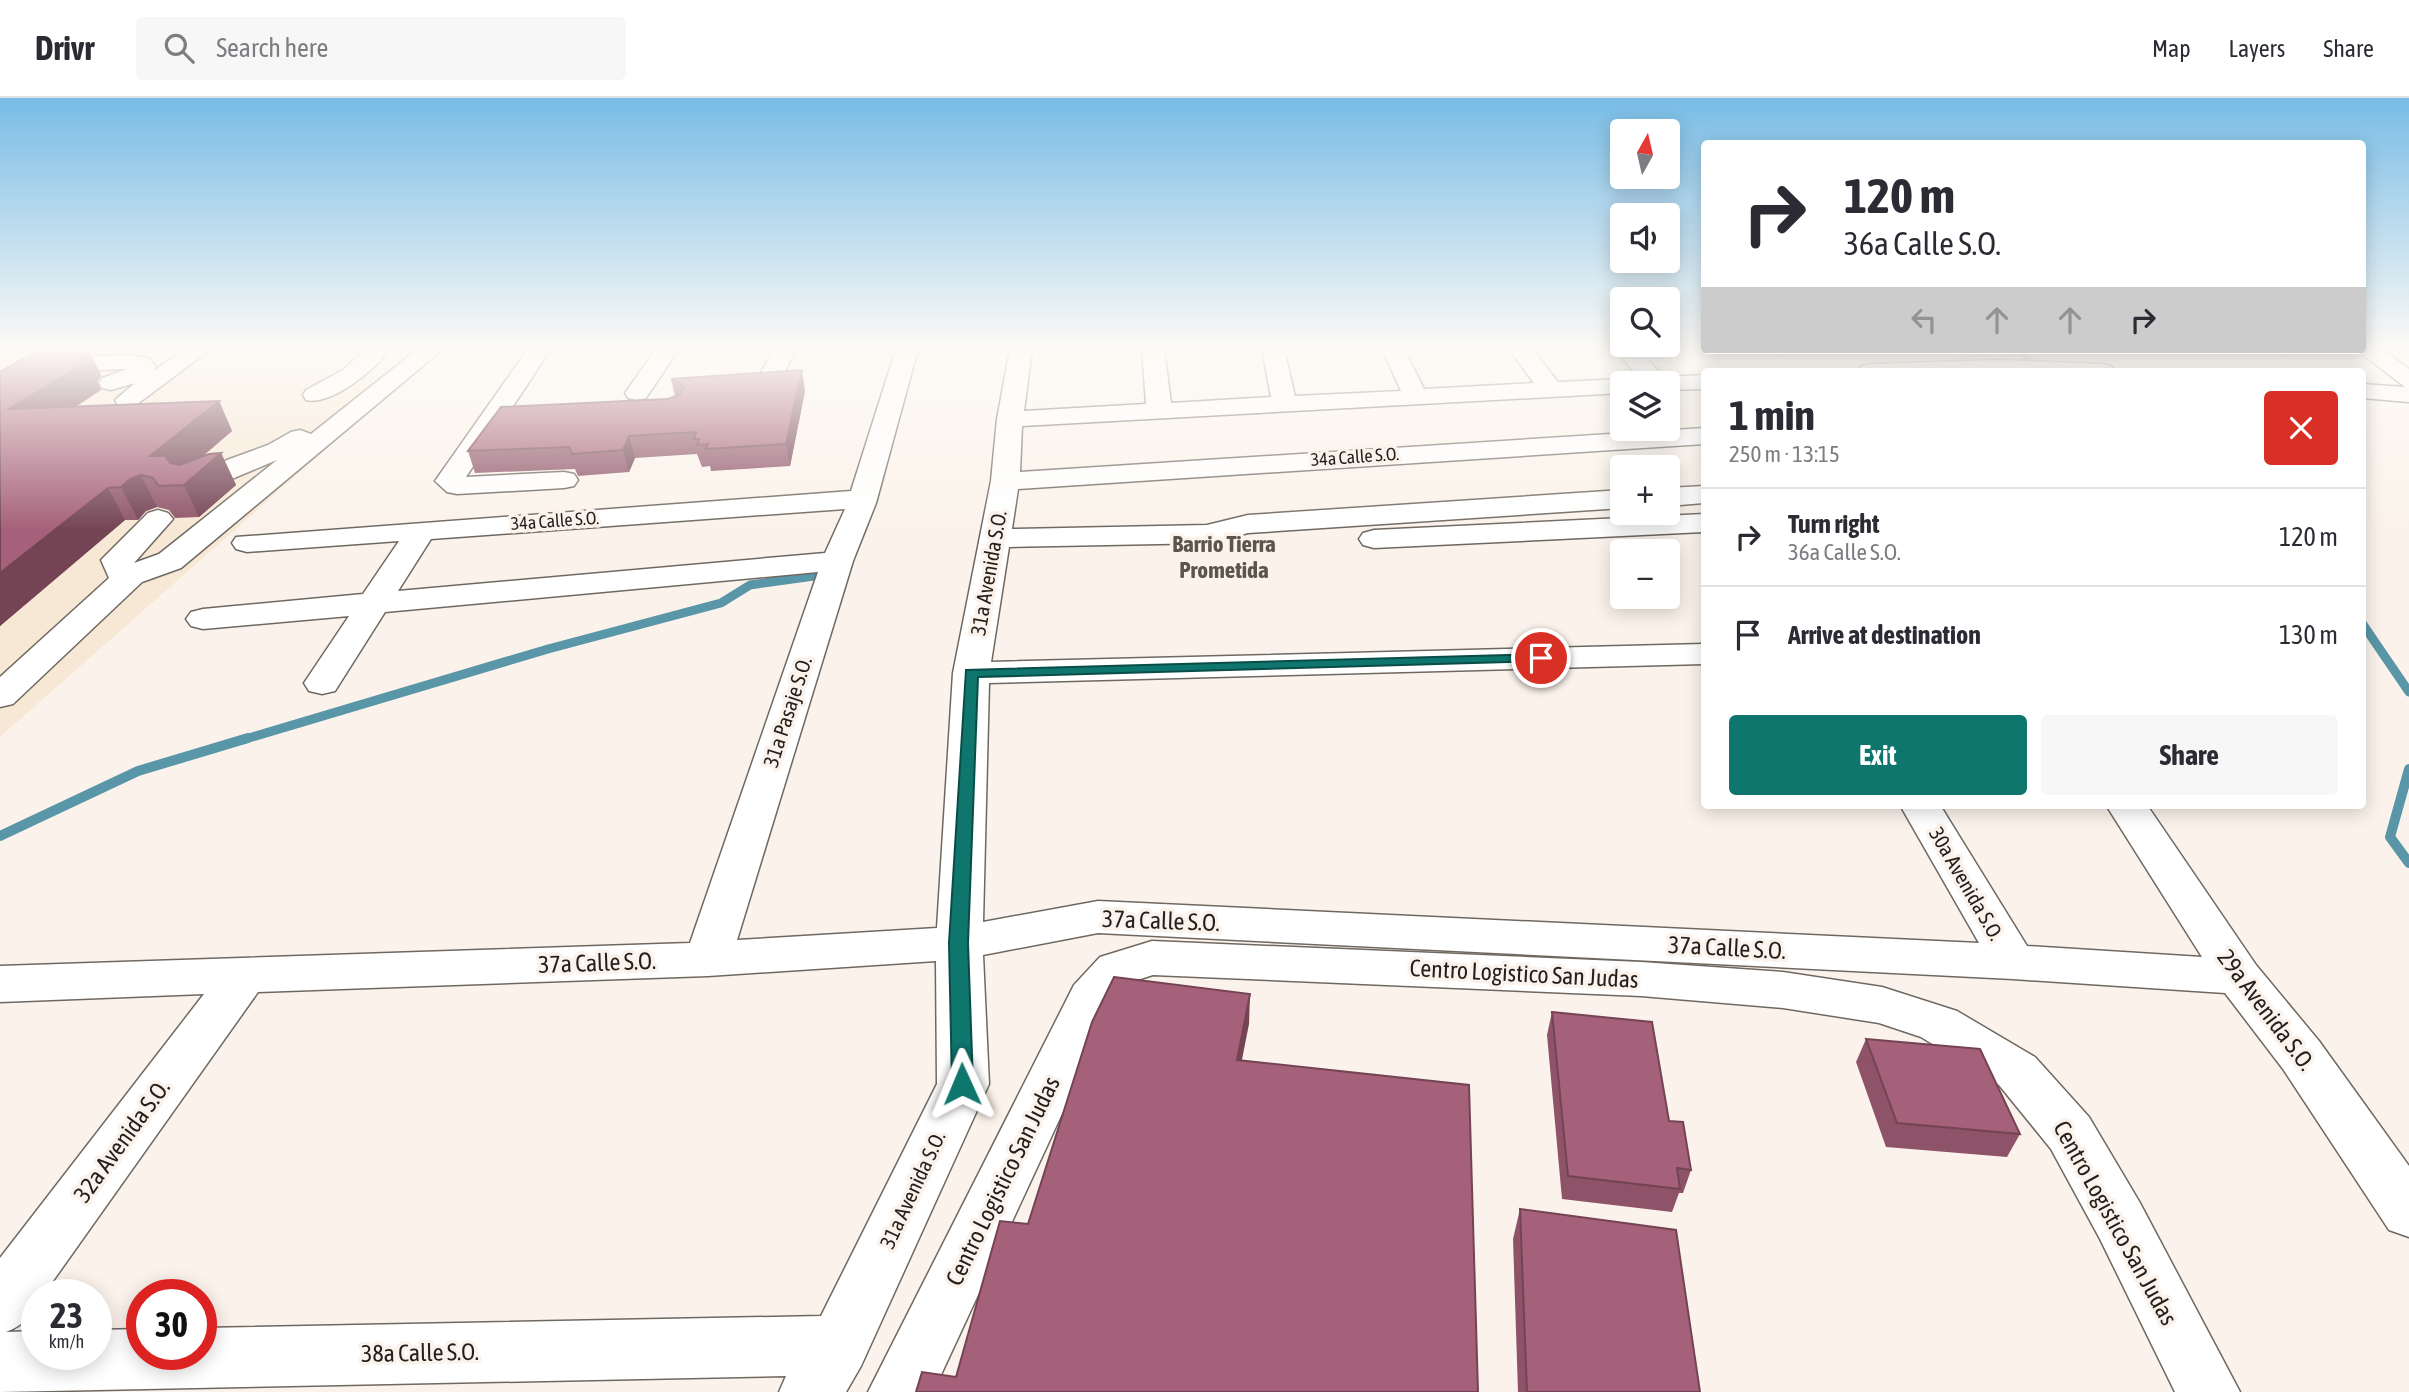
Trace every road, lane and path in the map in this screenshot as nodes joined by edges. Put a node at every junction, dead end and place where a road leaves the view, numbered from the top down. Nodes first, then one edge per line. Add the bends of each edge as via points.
1 (334, 409) edge
2 (340, 409) edge
3 (499, 409) edge
4 (889, 409) edge
5 (1012, 409) edge
6 (1193, 409) edge
7 (1525, 409) edge
8 (1555, 409) edge
9 (659, 410) edge
10 (1159, 411) joint
11 (617, 412) edge
12 (1548, 412) junction
13 (520, 417) edge
14 (493, 419) junction
15 (1010, 419) junction
16 (1701, 436) edge
17 (564, 480) dead end
18 (1005, 481) junction
19 (868, 483) junction
20 (1404, 483) junction
21 (196, 486) edge
22 (1701, 495) edge
23 (1680, 496) edge
24 (1610, 498) edge
25 (158, 519) edge
26 (1701, 523) edge
27 (421, 531) junction
28 (1211, 534) junction
29 (1445, 536) junction
30 (995, 538) junction
31 (247, 543) dead end
32 (837, 561) junction
33 (131, 575) junction
34 (373, 604) junction
35 (203, 619) dead end
36 (1701, 654) edge
37 (971, 673) junction
38 (322, 683) dead end
39 (0, 696) edge
40 (1922, 809) edge
41 (2129, 809) edge
42 (959, 943) junction
43 (708, 959) junction
44 (2012, 962) junction
45 (244, 976) junction
46 (2239, 977) junction
47 (0, 984) edge
48 (2409, 1212) edge
49 (0, 1306) edge
50 (0, 1362) edge
51 (825, 1368) edge
52 (900, 1392) edge
53 (2208, 1392) edge

1 - 21 street via 292,443
2 - 33 street via 170,561
3 - 14 street
4 - 19 street, 31a Pasaje S.O.
5 - 15 street, 31a Avenida S.O.
6 - 10 street
7 - 12 street
8 - 12 street
9 - 11 street
10 - 15 street
12 - 16 street, 34a Calle S.O.
12 - 20 street, 34a Calle S.O.
13 - 14 street
14 - 17 street via 451,484
15 - 18 street, 31a Avenida S.O.
18 - 20 street, 34a Calle S.O.
18 - 30 street, 31a Avenida S.O.
19 - 27 street, 34a Calle S.O.
19 - 32 street, 31a Pasaje S.O.
20 - 24 street
20 - 28 street
20 - 29 street
22 - 23 street
25 - 33 street via 117,560 120,572
26 - 29 street
27 - 31 street, 34a Calle S.O.
27 - 34 street
28 - 29 street via 1231,542 1279,543
28 - 30 street
30 - 37 street, 31a Avenida S.O.
32 - 34 street
32 - 43 street, 31a Pasaje S.O.
33 - 39 street
34 - 35 street
34 - 38 street
36 - 37 street
37 - 42 street, 31a Avenida S.O.
40 - 44 street, 30a Avenida S.O.
41 - 46 street, 29a Avenida S.O.
42 - 43 street, 37a Calle S.O.
42 - 44 street, 37a Calle S.O. via 1098,917
42 - 51 street, 31a Avenida S.O. via 962,1084
43 - 45 street, 37a Calle S.O.
44 - 46 street, 37a Calle S.O.
45 - 47 street, 37a Calle S.O.
45 - 49 street, 32a Avenida S.O.
46 - 48 street, 29a Avenida S.O. via 2301,1055
50 - 51 street, 38a Calle S.O.
52 - 53 street, Centro Logistico San Judas via 1091,998 1117,969 1152,958 1641,979 1783,990 1882,1005 1939,1024 2017,1071 2070,1133

